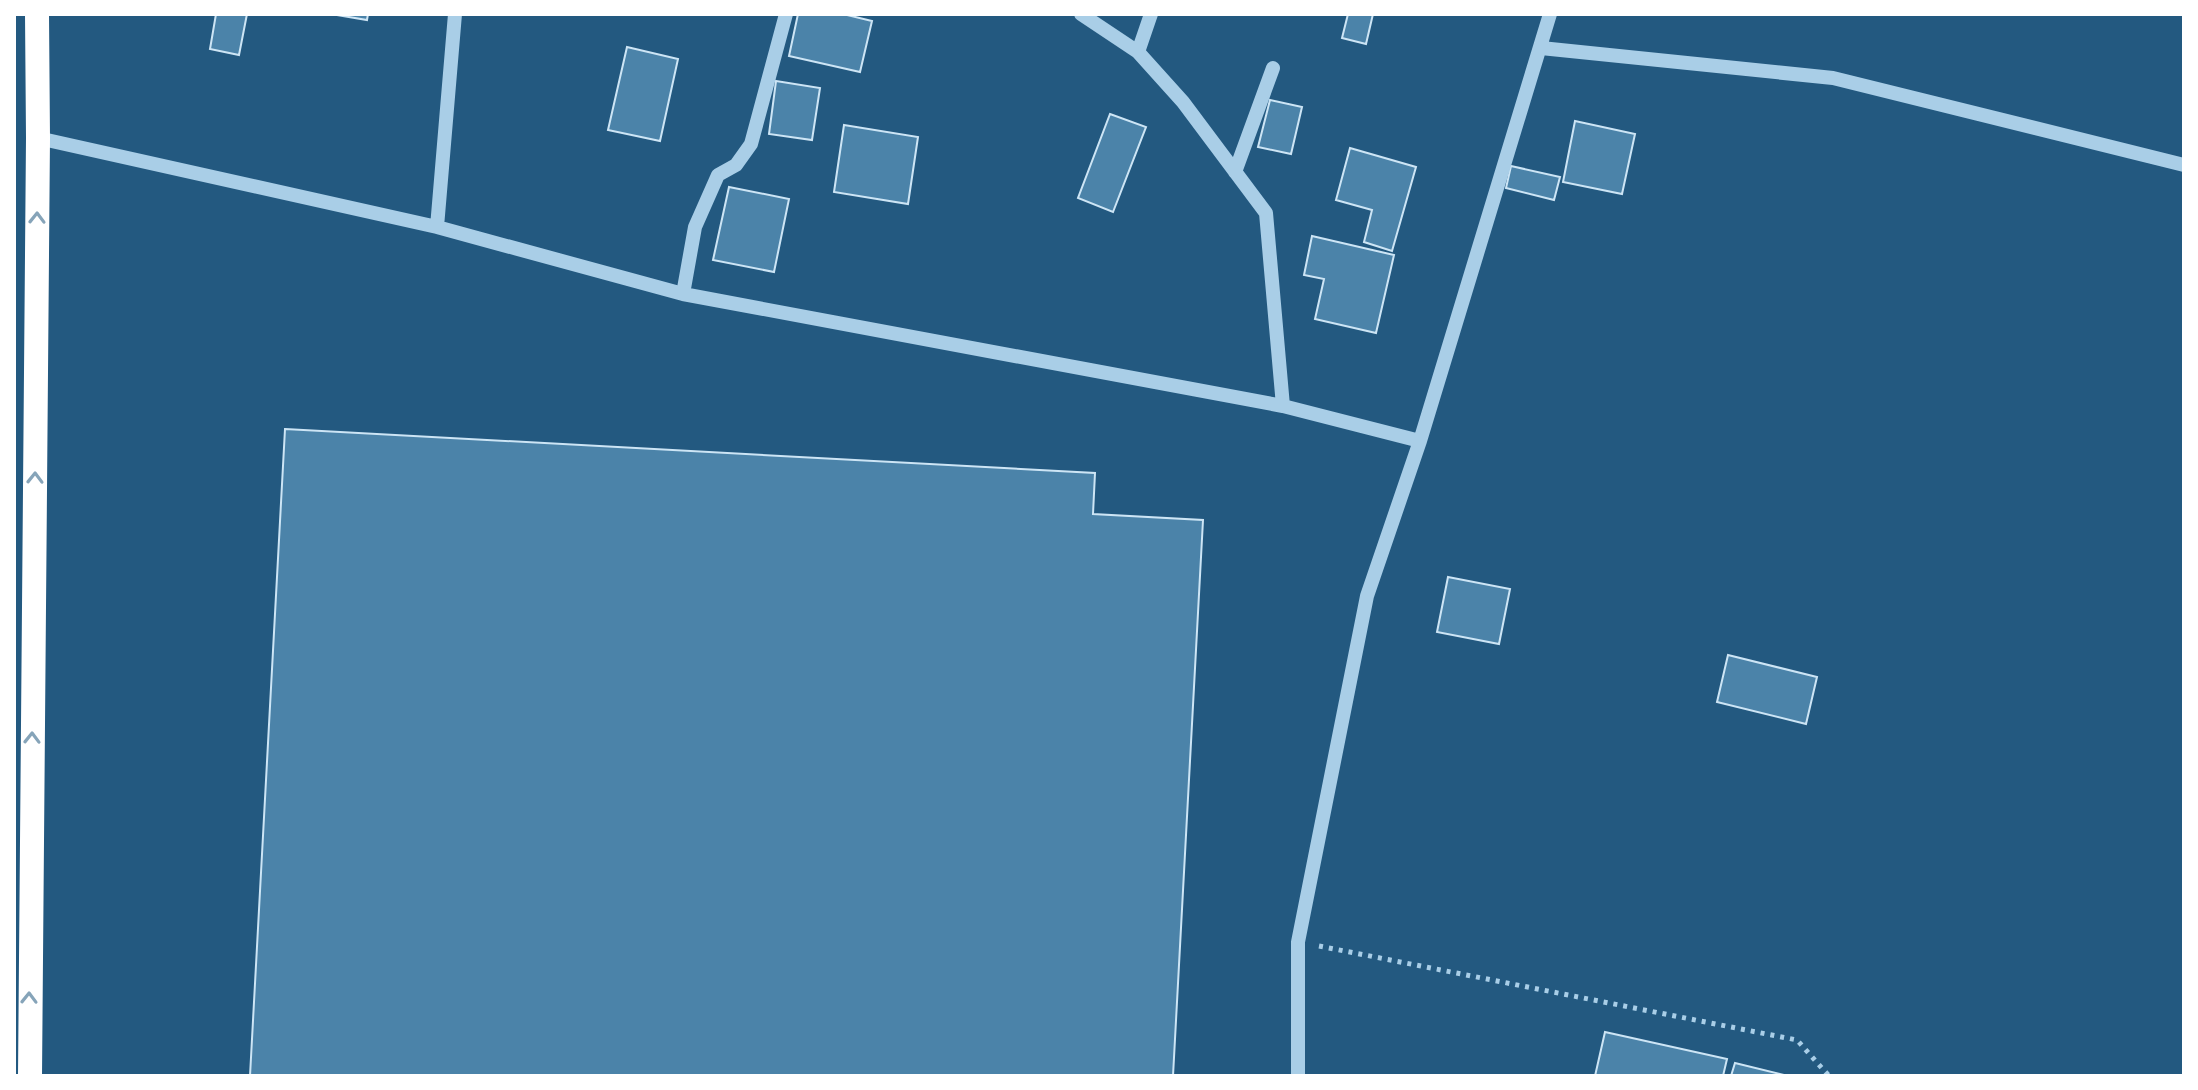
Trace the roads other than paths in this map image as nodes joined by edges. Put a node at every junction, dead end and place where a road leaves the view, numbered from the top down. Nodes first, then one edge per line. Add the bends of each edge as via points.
1 (37, 14) edge
2 (455, 14) edge
3 (786, 14) edge
4 (1081, 14) edge
5 (1151, 14) edge
6 (1550, 14) edge
7 (1541, 48) junction
8 (1138, 52) junction
9 (1273, 68) dead end
10 (38, 138) junction
11 (2184, 165) edge
12 (1235, 172) junction
13 (437, 227) junction
14 (683, 294) junction
15 (1283, 406) junction
16 (1420, 441) junction
17 (30, 1076) edge
18 (1298, 1076) edge

1 - 10 highway
2 - 13 street
3 - 14 street via 751,144 736,165 718,175 695,227
4 - 8 street
5 - 8 street
6 - 7 street
7 - 11 street via 1833,78
7 - 16 street
8 - 12 street
9 - 12 street
10 - 13 street
17 -> 10 highway
12 - 15 street via 1266,213
13 - 14 street
14 - 15 street
15 - 16 street
16 - 18 street via 1367,596 1298,942

